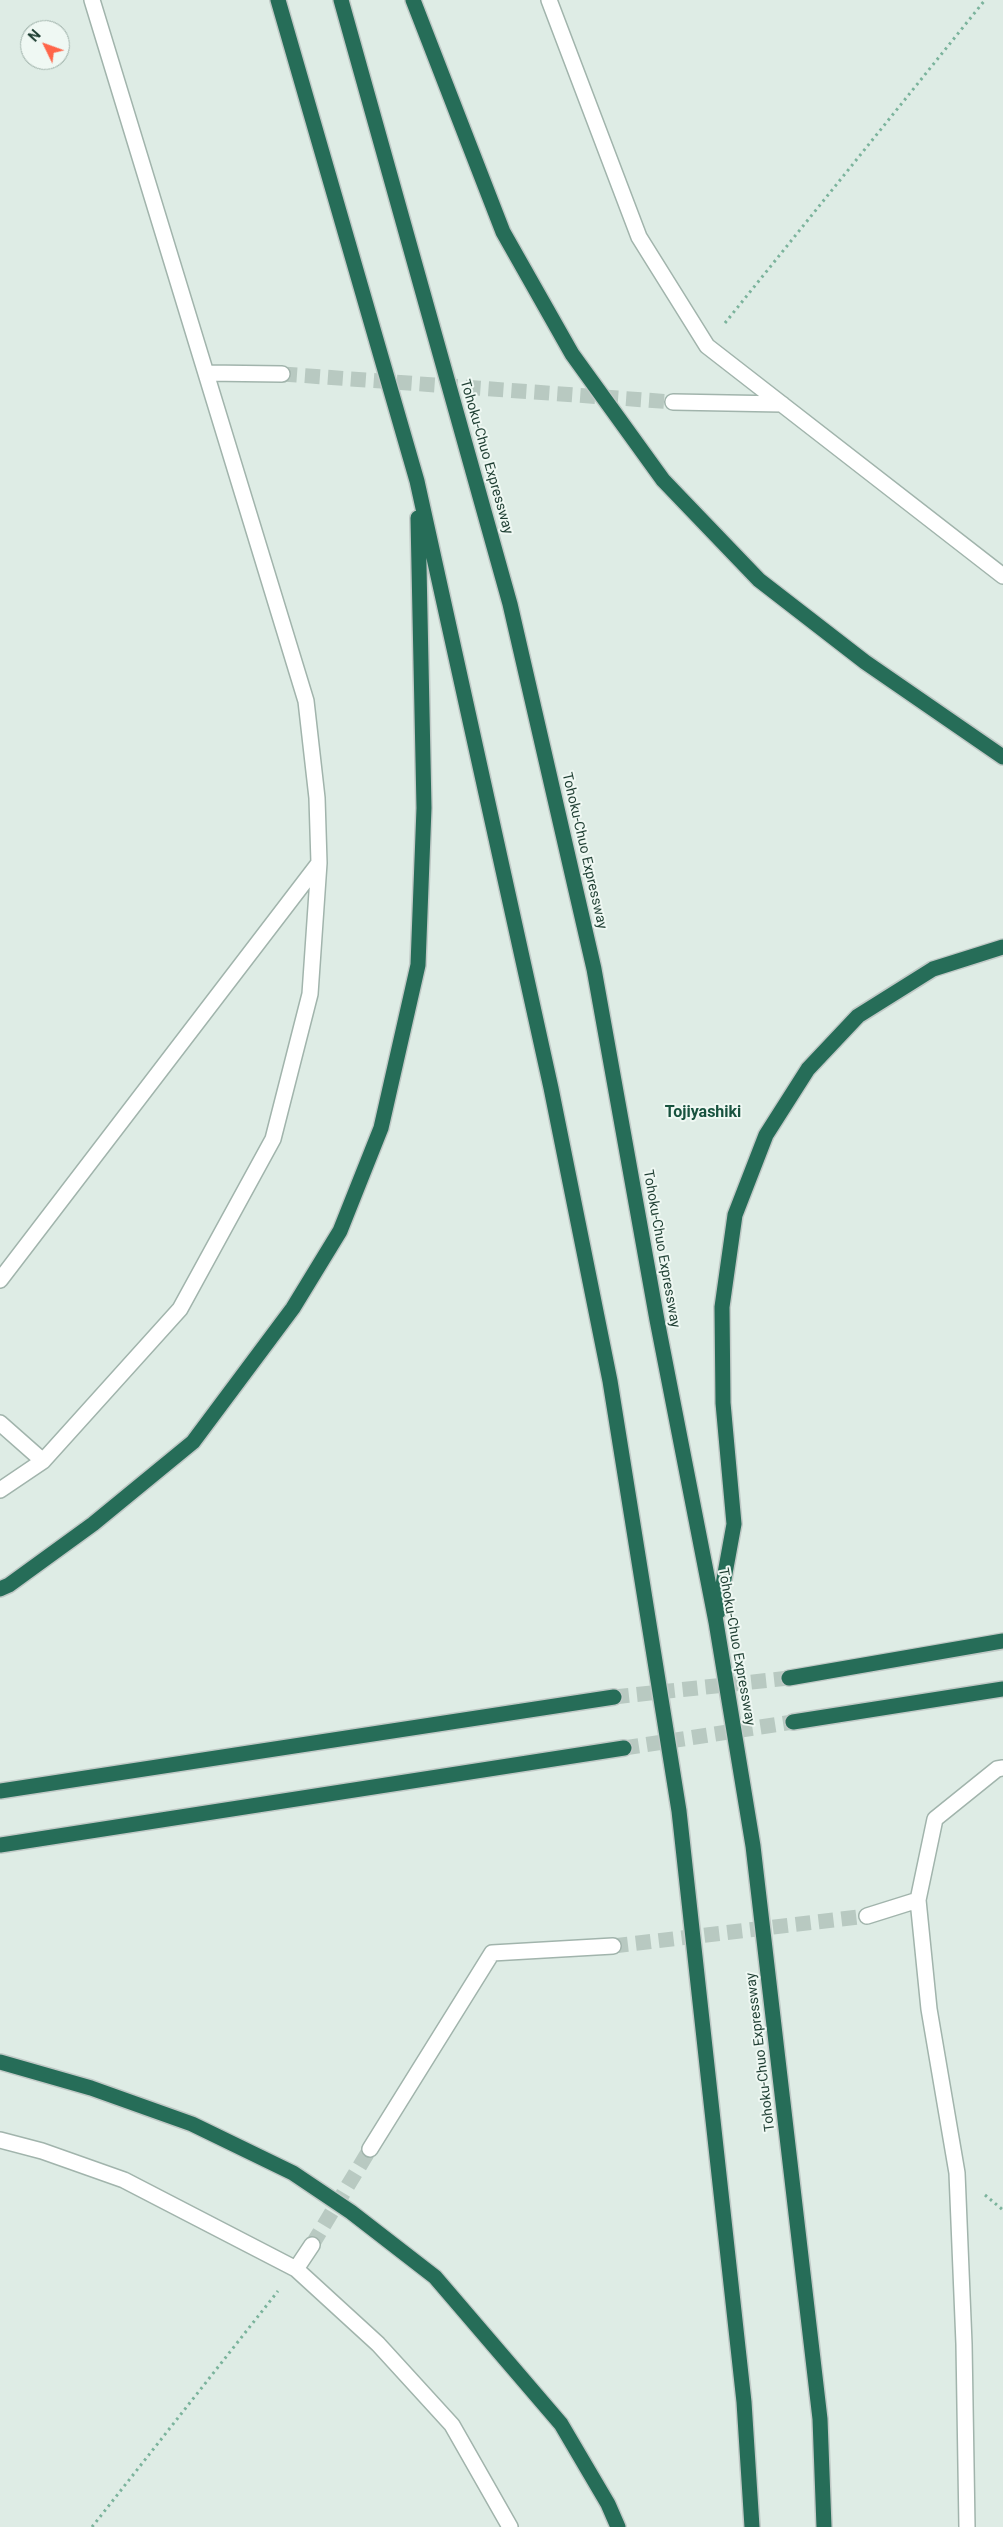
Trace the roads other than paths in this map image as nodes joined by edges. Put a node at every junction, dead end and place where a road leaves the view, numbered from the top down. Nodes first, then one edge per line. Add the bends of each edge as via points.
1 (92, 0) edge
2 (278, 0) edge
3 (340, 0) edge
4 (413, 0) edge
5 (549, 0) edge
6 (206, 373) junction
7 (282, 374) tunnel mouth
8 (673, 402) tunnel mouth
9 (782, 404) junction
10 (417, 481) junction
11 (1003, 576) edge
12 (1003, 757) edge
13 (319, 863) junction
14 (1003, 947) edge
15 (0, 1280) edge
16 (0, 1423) edge
17 (43, 1460) junction
18 (0, 1490) edge
19 (0, 1589) edge
20 (716, 1622) junction
21 (1003, 1642) edge
22 (789, 1678) tunnel mouth
23 (1003, 1689) edge
24 (614, 1697) tunnel mouth
25 (793, 1722) tunnel mouth
26 (624, 1748) tunnel mouth
27 (1003, 1768) edge
28 (0, 1791) edge
29 (0, 1844) edge
30 (918, 1900) junction
31 (867, 1916) tunnel mouth
32 (612, 1946) tunnel mouth
33 (0, 2062) edge
34 (0, 2140) edge
35 (370, 2149) tunnel mouth
36 (312, 2245) tunnel mouth
37 (296, 2269) junction
38 (510, 2527) edge
39 (618, 2527) edge
40 (752, 2527) edge
41 (824, 2527) edge
42 (966, 2527) edge

1 - 6 lane
2 - 10 highway
3 - 20 highway, Tohoku-Chuo Expressway via 513,614 594,969 657,1320
4 - 12 highway via 503,232 572,354 663,480 759,580 865,662
5 - 9 lane via 639,237 707,346
6 - 7 lane
6 - 13 lane via 306,701 317,798
8 - 9 lane
9 - 11 lane
10 - 19 highway via 424,808 418,965 381,1128 340,1231 293,1308 193,1442 93,1524
10 - 40 highway via 551,1088 612,1391 679,1811 744,2402
13 - 15 lane
13 - 17 lane via 310,994 273,1139 180,1309
14 - 20 highway via 933,969 858,1016 808,1069 766,1135 735,1216 722,1307 724,1403 734,1524
16 - 17 lane
17 - 18 lane
20 - 41 highway, Tohoku-Chuo Expressway via 755,1865 820,2419
21 - 22 highway
23 - 25 highway
24 - 28 highway
26 - 29 highway
27 - 30 lane via 997,1769 935,1819
30 - 31 lane
30 - 42 lane via 929,2009 957,2173 964,2344
32 - 35 lane via 492,1953
33 - 39 highway via 91,2088 192,2124 293,2173 351,2212 435,2277 561,2424
34 - 37 lane via 124,2180
36 - 37 lane
37 - 38 lane via 378,2344 452,2425

